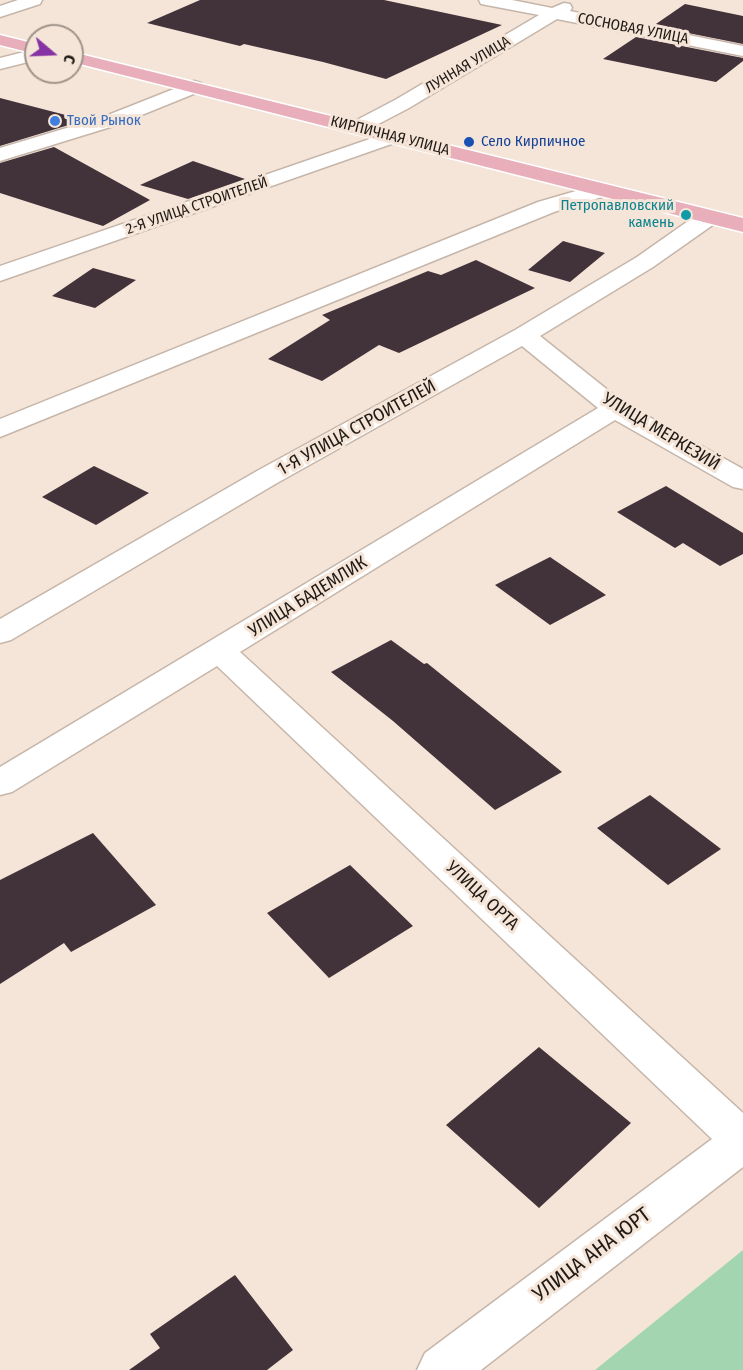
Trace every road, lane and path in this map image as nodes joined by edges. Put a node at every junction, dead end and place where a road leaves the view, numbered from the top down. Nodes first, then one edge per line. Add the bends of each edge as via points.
1 (34, 0) edge
2 (487, 0) edge
3 (576, 0) edge
4 (0, 12) edge
5 (556, 14) junction
6 (0, 40) edge
7 (24, 46) edge
8 (743, 51) edge
9 (24, 57) edge
10 (84, 60) edge
11 (0, 64) edge
12 (194, 87) junction
13 (358, 127) junction
14 (393, 137) junction
15 (0, 155) edge
16 (600, 190) junction
17 (709, 217) junction
18 (743, 225) edge
19 (0, 274) edge
20 (524, 335) junction
21 (615, 409) junction
22 (0, 429) edge
23 (743, 481) edge
24 (0, 633) edge
25 (220, 651) junction
26 (0, 783) edge
27 (743, 1141) edge
28 (442, 1370) edge

1 - 4 street
2 - 5 street, СОСНОВАЯ УЛИЦА
3 - 5 street, ЛУННАЯ УЛИЦА
5 - 8 street, СОСНОВАЯ УЛИЦА
5 - 13 street, ЛУННАЯ УЛИЦА
6 - 7 main road
9 - 11 street
10 - 12 main road, КИРПИЧНАЯ УЛИЦА
12 - 13 main road, КИРПИЧНАЯ УЛИЦА
12 - 15 street via 110,121
13 - 14 main road, КИРПИЧНАЯ УЛИЦА
14 - 16 main road, КИРПИЧНАЯ УЛИЦА
14 - 19 street, 2-Я УЛИЦА СТРОИТЕЛЕЙ
16 - 17 main road, КИРПИЧНАЯ УЛИЦА
16 - 22 street via 546,207
17 - 18 main road, КИРПИЧНАЯ УЛИЦА
17 - 20 street, 1-Я УЛИЦА СТРОИТЕЛЕЙ via 645,262
20 - 21 street, УЛИЦА МЕРКЕЗИЙ
20 - 24 street, 1-Я УЛИЦА СТРОИТЕЛЕЙ via 267,477
21 - 23 street, УЛИЦА МЕРКЕЗИЙ
21 - 25 street, УЛИЦА БАДЕМЛИК
25 - 26 street, УЛИЦА БАДЕМЛИК
25 - 27 street, УЛИЦА ОРТА
27 - 28 street, УЛИЦА АНА ЮРТ

